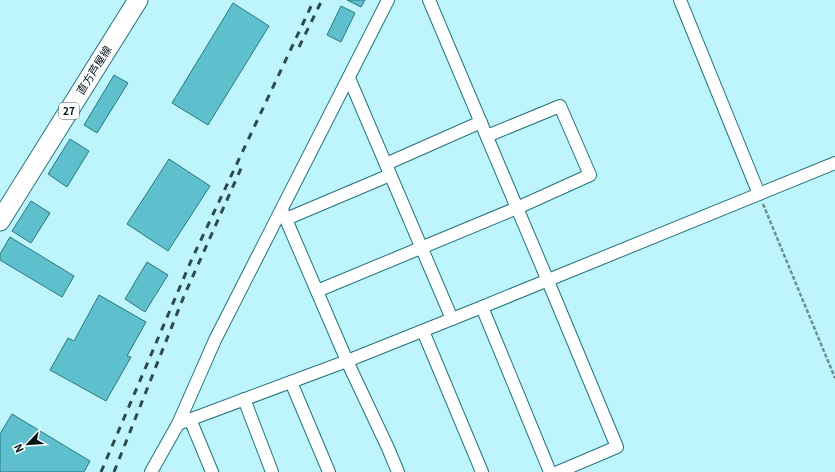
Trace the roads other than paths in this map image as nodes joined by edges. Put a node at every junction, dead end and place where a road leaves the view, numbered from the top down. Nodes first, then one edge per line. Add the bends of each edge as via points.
1 (138, 0) edge
2 (388, 0) edge
3 (429, 0) edge
4 (680, 0) edge
5 (348, 78) junction
6 (481, 122) junction
7 (487, 136) junction
8 (835, 163) edge
9 (388, 169) junction
10 (759, 194) junction
11 (517, 208) junction
12 (284, 214) junction
13 (0, 221) edge
14 (421, 247) junction
15 (548, 281) junction
16 (317, 291) junction
17 (482, 307) junction
18 (452, 319) junction
19 (423, 331) junction
20 (347, 361) junction
21 (291, 382) junction
22 (244, 400) junction
23 (190, 419) junction
24 (178, 424) junction
25 (152, 471) edge
26 (212, 472) edge
27 (272, 472) edge
28 (329, 472) edge
29 (398, 472) edge
30 (482, 472) edge
31 (550, 472) edge
32 (558, 472) edge

1 - 13 main road, 直方芦屋線 / 27
2 - 5 street
3 - 6 street
4 - 10 street
5 - 9 street
5 - 12 street
6 - 7 street
6 - 9 street
7 - 11 street
7 - 11 street via 560,106 590,175
8 - 10 street
9 - 12 street
9 - 14 street
10 - 15 street
11 - 14 street
11 - 15 street
12 - 16 street
12 - 24 street via 215,340
14 - 16 street
14 - 18 street
15 - 17 street
15 - 32 street via 617,447
16 - 20 street
17 - 18 street
17 - 31 street
18 - 19 street
19 - 20 street
19 - 30 street
20 - 21 street
20 - 29 street
21 - 22 street
21 - 28 street
22 - 23 street
22 - 27 street
23 - 24 street
23 - 26 street
24 - 25 street

